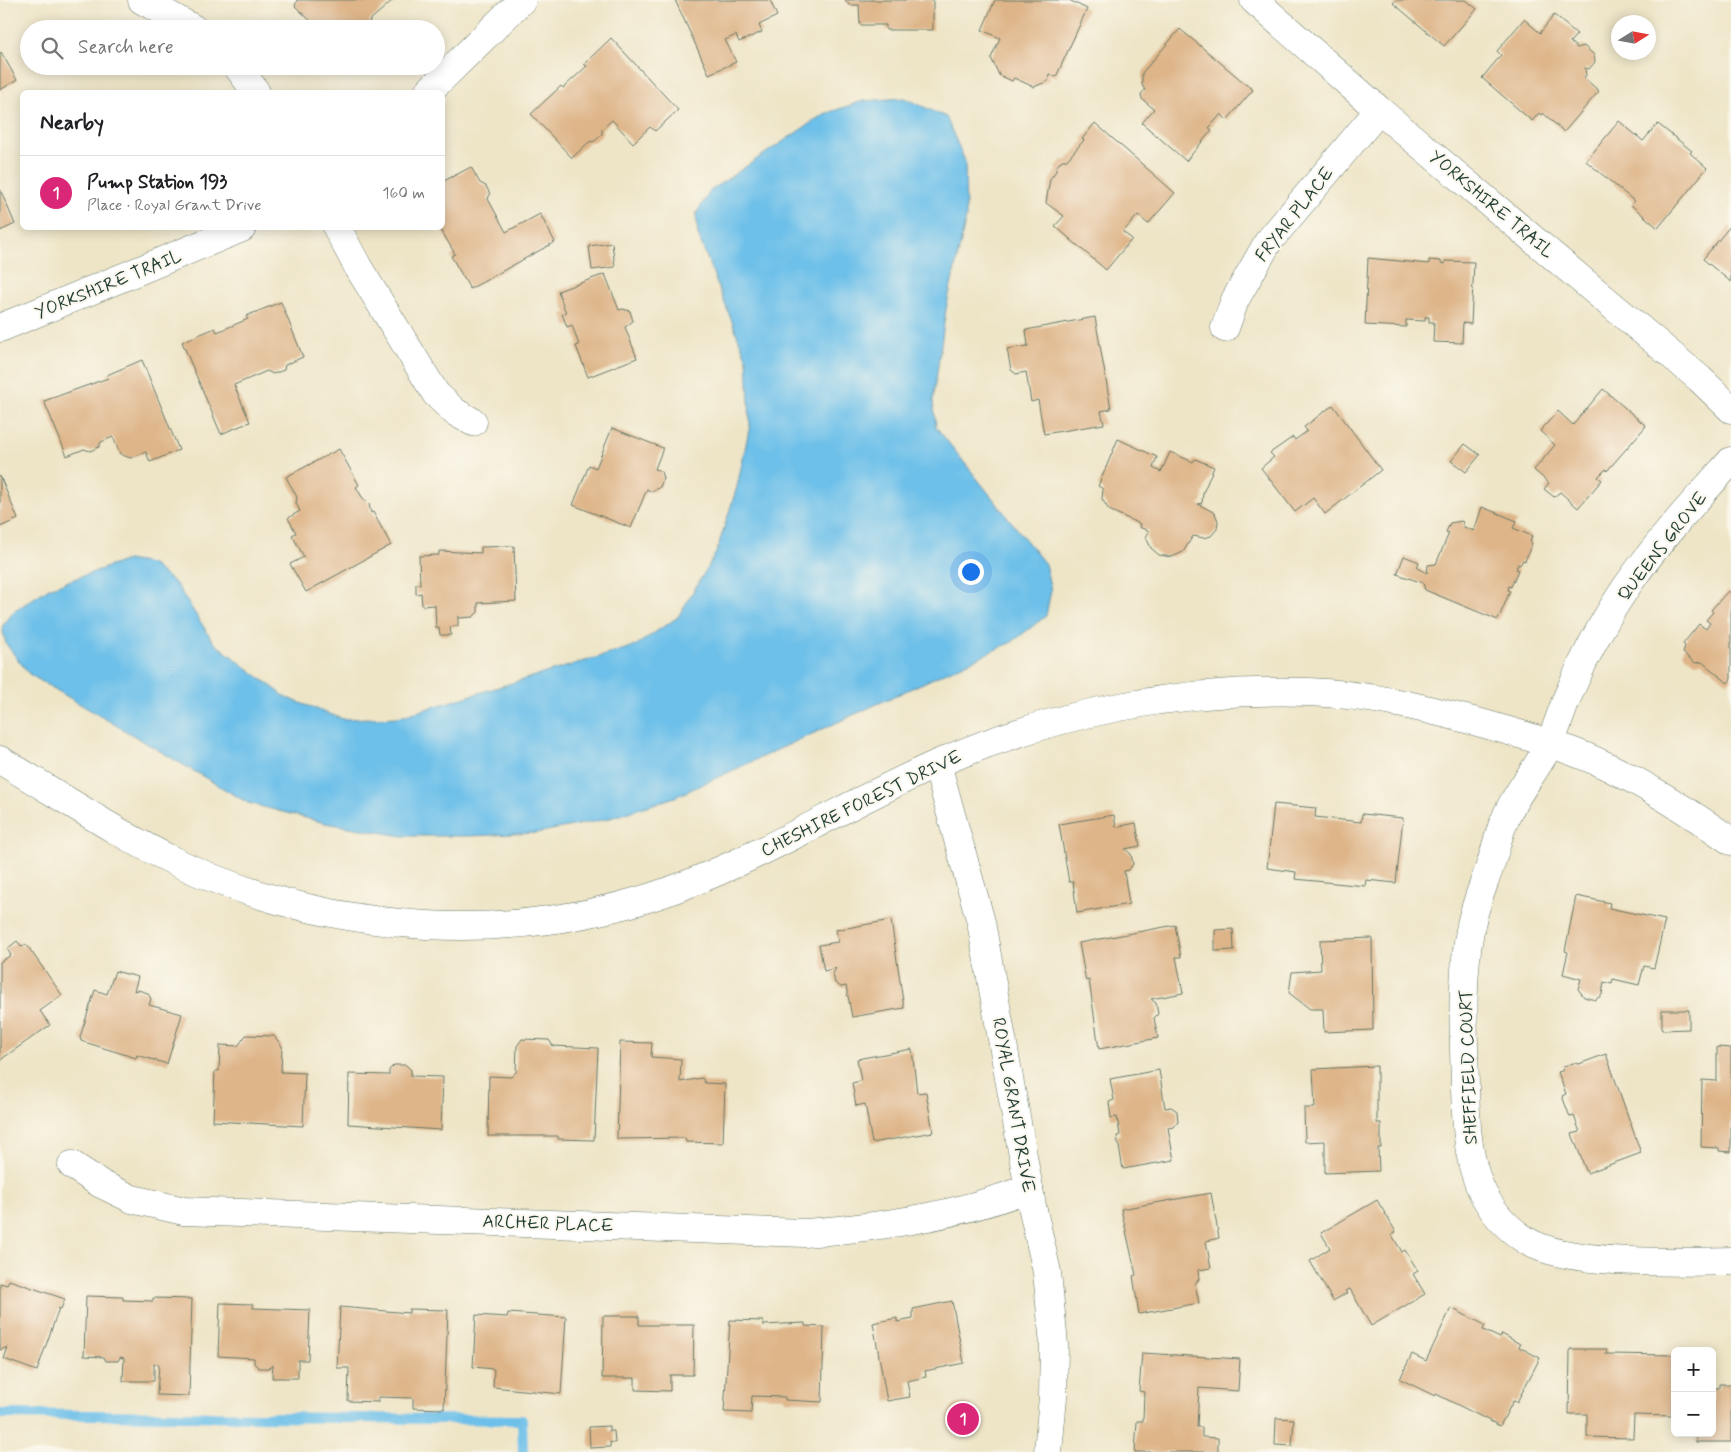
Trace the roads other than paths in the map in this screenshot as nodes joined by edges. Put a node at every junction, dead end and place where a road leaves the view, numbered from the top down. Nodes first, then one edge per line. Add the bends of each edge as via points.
1 (142, 0) edge
2 (522, 0) edge
3 (1254, 0) edge
4 (178, 20) edge
5 (244, 75) edge
6 (255, 90) edge
7 (430, 90) edge
8 (1379, 110) junction
9 (237, 230) edge
10 (338, 230) edge
11 (0, 328) edge
12 (1225, 328) dead end
13 (1731, 408) edge
14 (473, 422) dead end
15 (1731, 461) edge
16 (1550, 744) junction
17 (0, 760) edge
18 (937, 764) junction
19 (1731, 841) edge
20 (72, 1165) dead end
21 (1030, 1188) junction
22 (1731, 1261) edge
23 (1048, 1452) edge

1 - 4 street
2 - 7 street
3 - 8 street, YORKSHIRE TRAIL
5 - 6 street
8 - 12 street, FRYAR PLACE via 1268,242 1235,300
8 - 13 street, YORKSHIRE TRAIL
9 - 11 street, YORKSHIRE TRAIL
10 - 14 street via 436,394 455,412
15 - 16 street, QUEENS GROVE via 1676,522 1626,587 1569,692
16 - 18 street, CHESHIRE FOREST DRIVE via 1440,712 1380,700 1312,692 1218,692 1157,699 1060,720 998,739
16 - 19 street, CHESHIRE FOREST DRIVE via 1594,760 1674,801
16 - 22 street, SHEFFIELD COURT via 1506,816 1471,925 1463,1021 1466,1117 1478,1186 1492,1210 1506,1225 1529,1242 1561,1254 1624,1260
17 - 18 street, CHESHIRE FOREST DRIVE via 177,862 241,888 301,907 428,926 492,925 560,918 622,906 681,886 767,849
18 - 21 street, ROYAL GRANT DRIVE via 981,922
20 - 21 street, ARCHER PLACE via 132,1199 184,1211 805,1233 905,1222 992,1203
21 - 23 street, ROYAL GRANT DRIVE via 1051,1299 1054,1345

